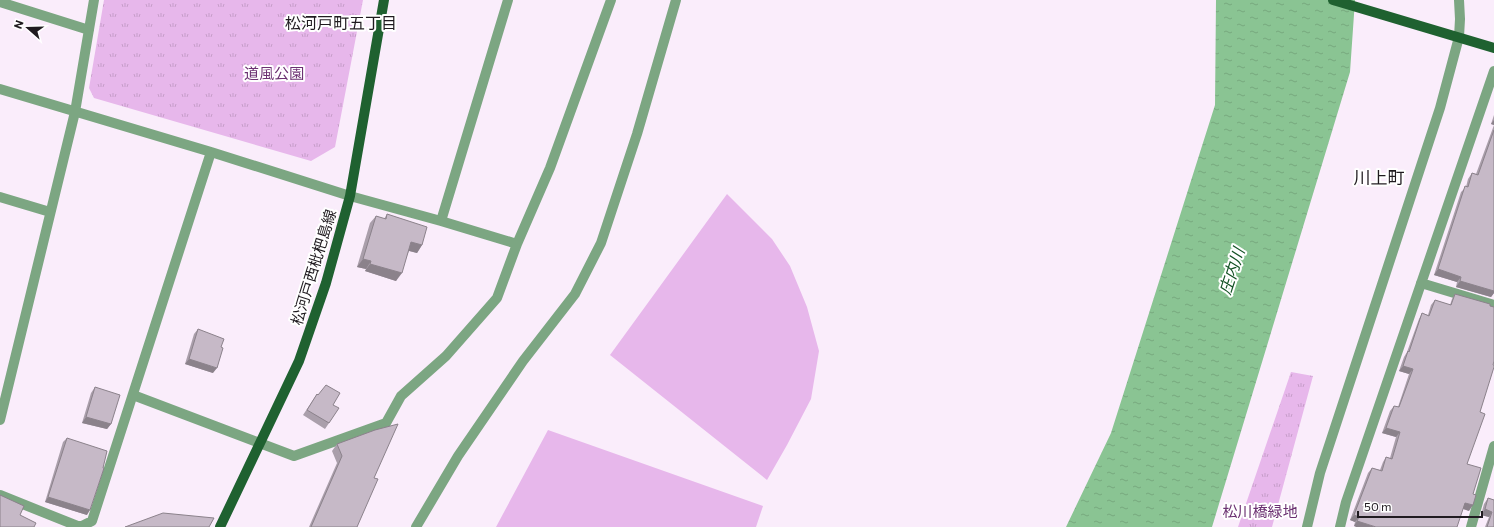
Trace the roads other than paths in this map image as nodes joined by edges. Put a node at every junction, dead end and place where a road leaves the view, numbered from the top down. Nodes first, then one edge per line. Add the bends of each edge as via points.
1 (94, 0) edge
2 (384, 0) edge
3 (508, 0) edge
4 (611, 0) edge
5 (676, 0) edge
6 (1333, 0) edge
7 (1459, 0) edge
8 (0, 2) edge
9 (89, 30) junction
10 (1459, 37) junction
11 (1494, 48) edge
12 (1493, 76) edge
13 (0, 89) edge
14 (76, 112) junction
15 (211, 152) junction
16 (350, 196) junction
17 (0, 197) edge
18 (50, 212) junction
19 (441, 220) junction
20 (517, 244) junction
21 (1421, 283) junction
22 (1494, 305) edge
23 (133, 394) junction
24 (0, 420) edge
25 (259, 443) junction
26 (1494, 446) edge
27 (1491, 466) edge
28 (0, 495) edge
29 (220, 527) edge
30 (416, 527) edge
31 (1307, 527) edge
32 (1340, 527) edge
33 (1470, 527) edge

1 - 9 street
2 - 16 main road, 松河戸西枇杷島線
3 - 19 street
4 - 20 street via 550,168
5 - 30 street via 637,134 601,243 575,294 523,361 462,450
6 - 10 main road
7 - 10 street
8 - 9 street
9 - 14 street
10 - 11 main road
10 - 31 street via 1440,108 1320,474
12 - 21 street
13 - 14 street
14 - 15 street
14 - 18 street
15 - 16 street
15 - 23 street
16 - 19 street
16 - 25 main road, 松河戸西枇杷島線 via 326,283 299,361
17 - 18 street
18 - 24 street
19 - 20 street
20 - 25 street via 497,298 446,356 401,396 386,423 294,456
21 - 22 street
21 - 32 street via 1346,502
23 - 25 street
23 - 28 street via 92,521 80,527
25 - 29 main road, 松河戸西枇杷島線
26 - 27 street
27 - 33 street

